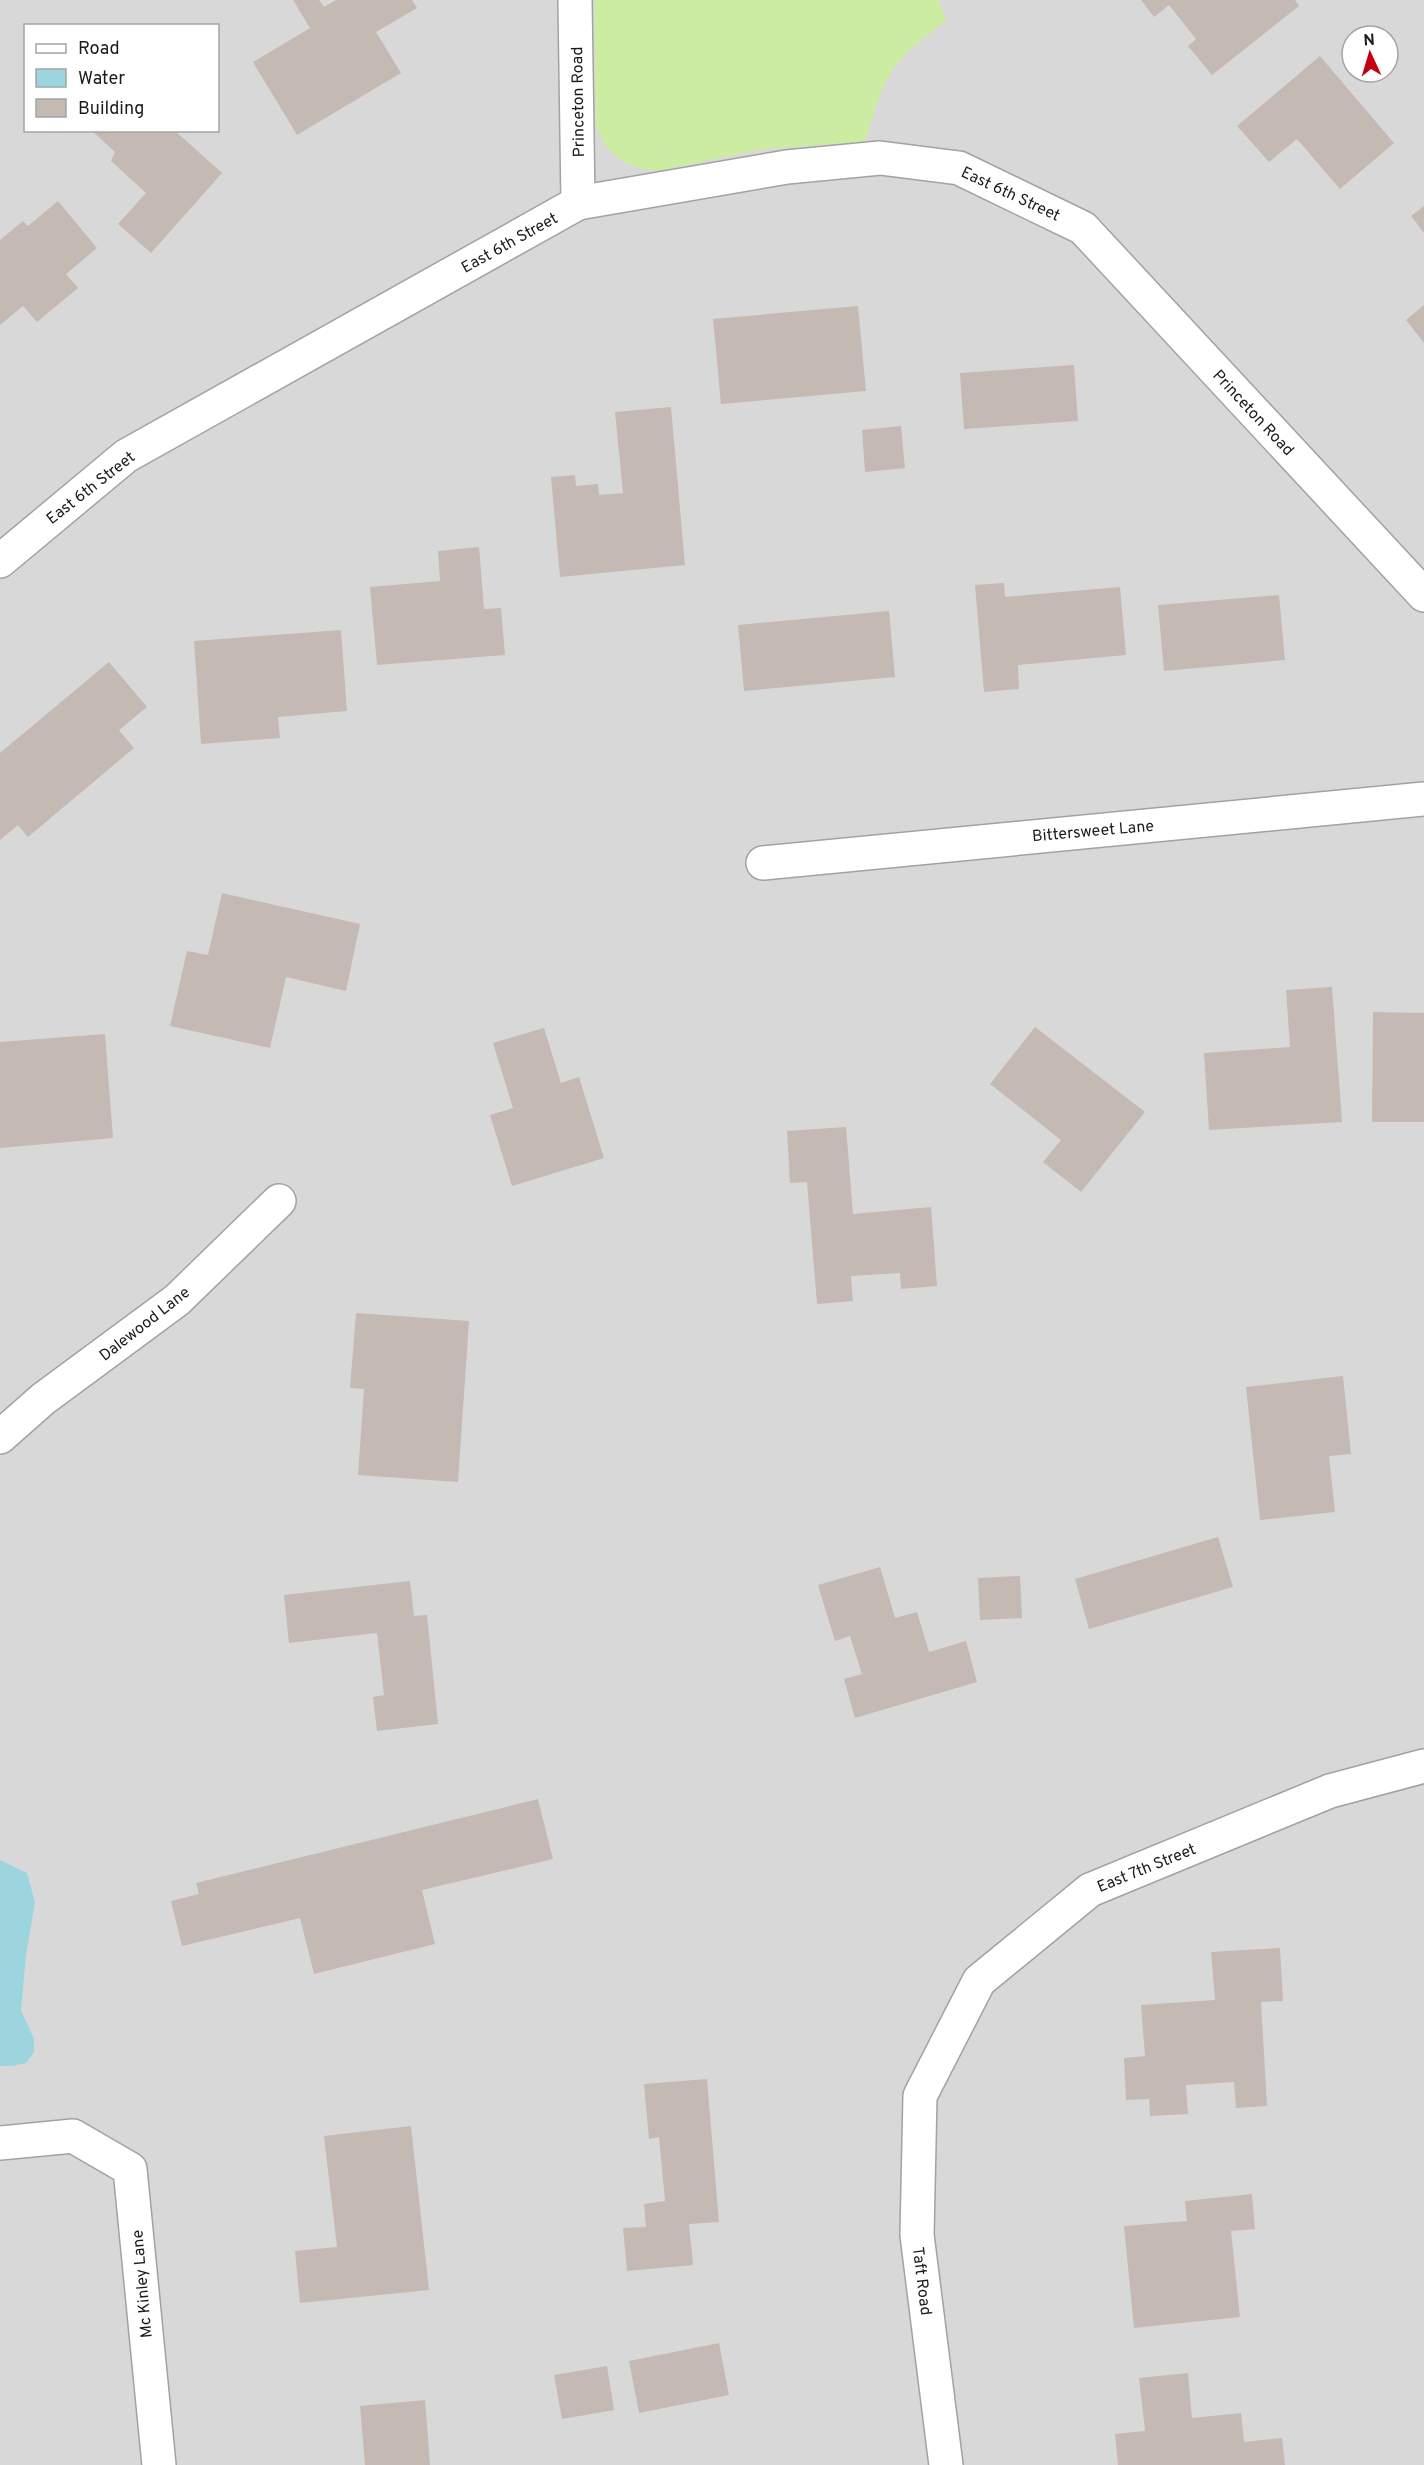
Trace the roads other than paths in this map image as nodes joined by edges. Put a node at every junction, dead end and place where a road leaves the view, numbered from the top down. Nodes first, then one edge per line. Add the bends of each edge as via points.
1 (575, 0) edge
2 (578, 203) junction
3 (1083, 228) joint
4 (0, 561) edge
5 (1424, 595) edge
6 (1424, 799) edge
7 (763, 863) dead end
8 (279, 1200) dead end
9 (0, 1437) edge
10 (1424, 1766) edge
11 (920, 2096) joint
12 (0, 2143) edge
13 (159, 2465) edge
14 (946, 2465) edge

1 - 2 street, Princeton Road
2 - 3 street, East 6th Street via 787,167 880,158 959,168
2 - 4 street, East 6th Street via 126,456
3 - 5 street, Princeton Road
6 - 7 street, Bittersweet Lane
8 - 9 street, Dalewood Lane via 177,1300 43,1399
10 - 11 street, East 7th Street via 1330,1791 1090,1890 979,1981
11 - 14 street, Taft Road via 917,2235
12 - 13 street, Mc Kinley Lane via 74,2136 130,2169

